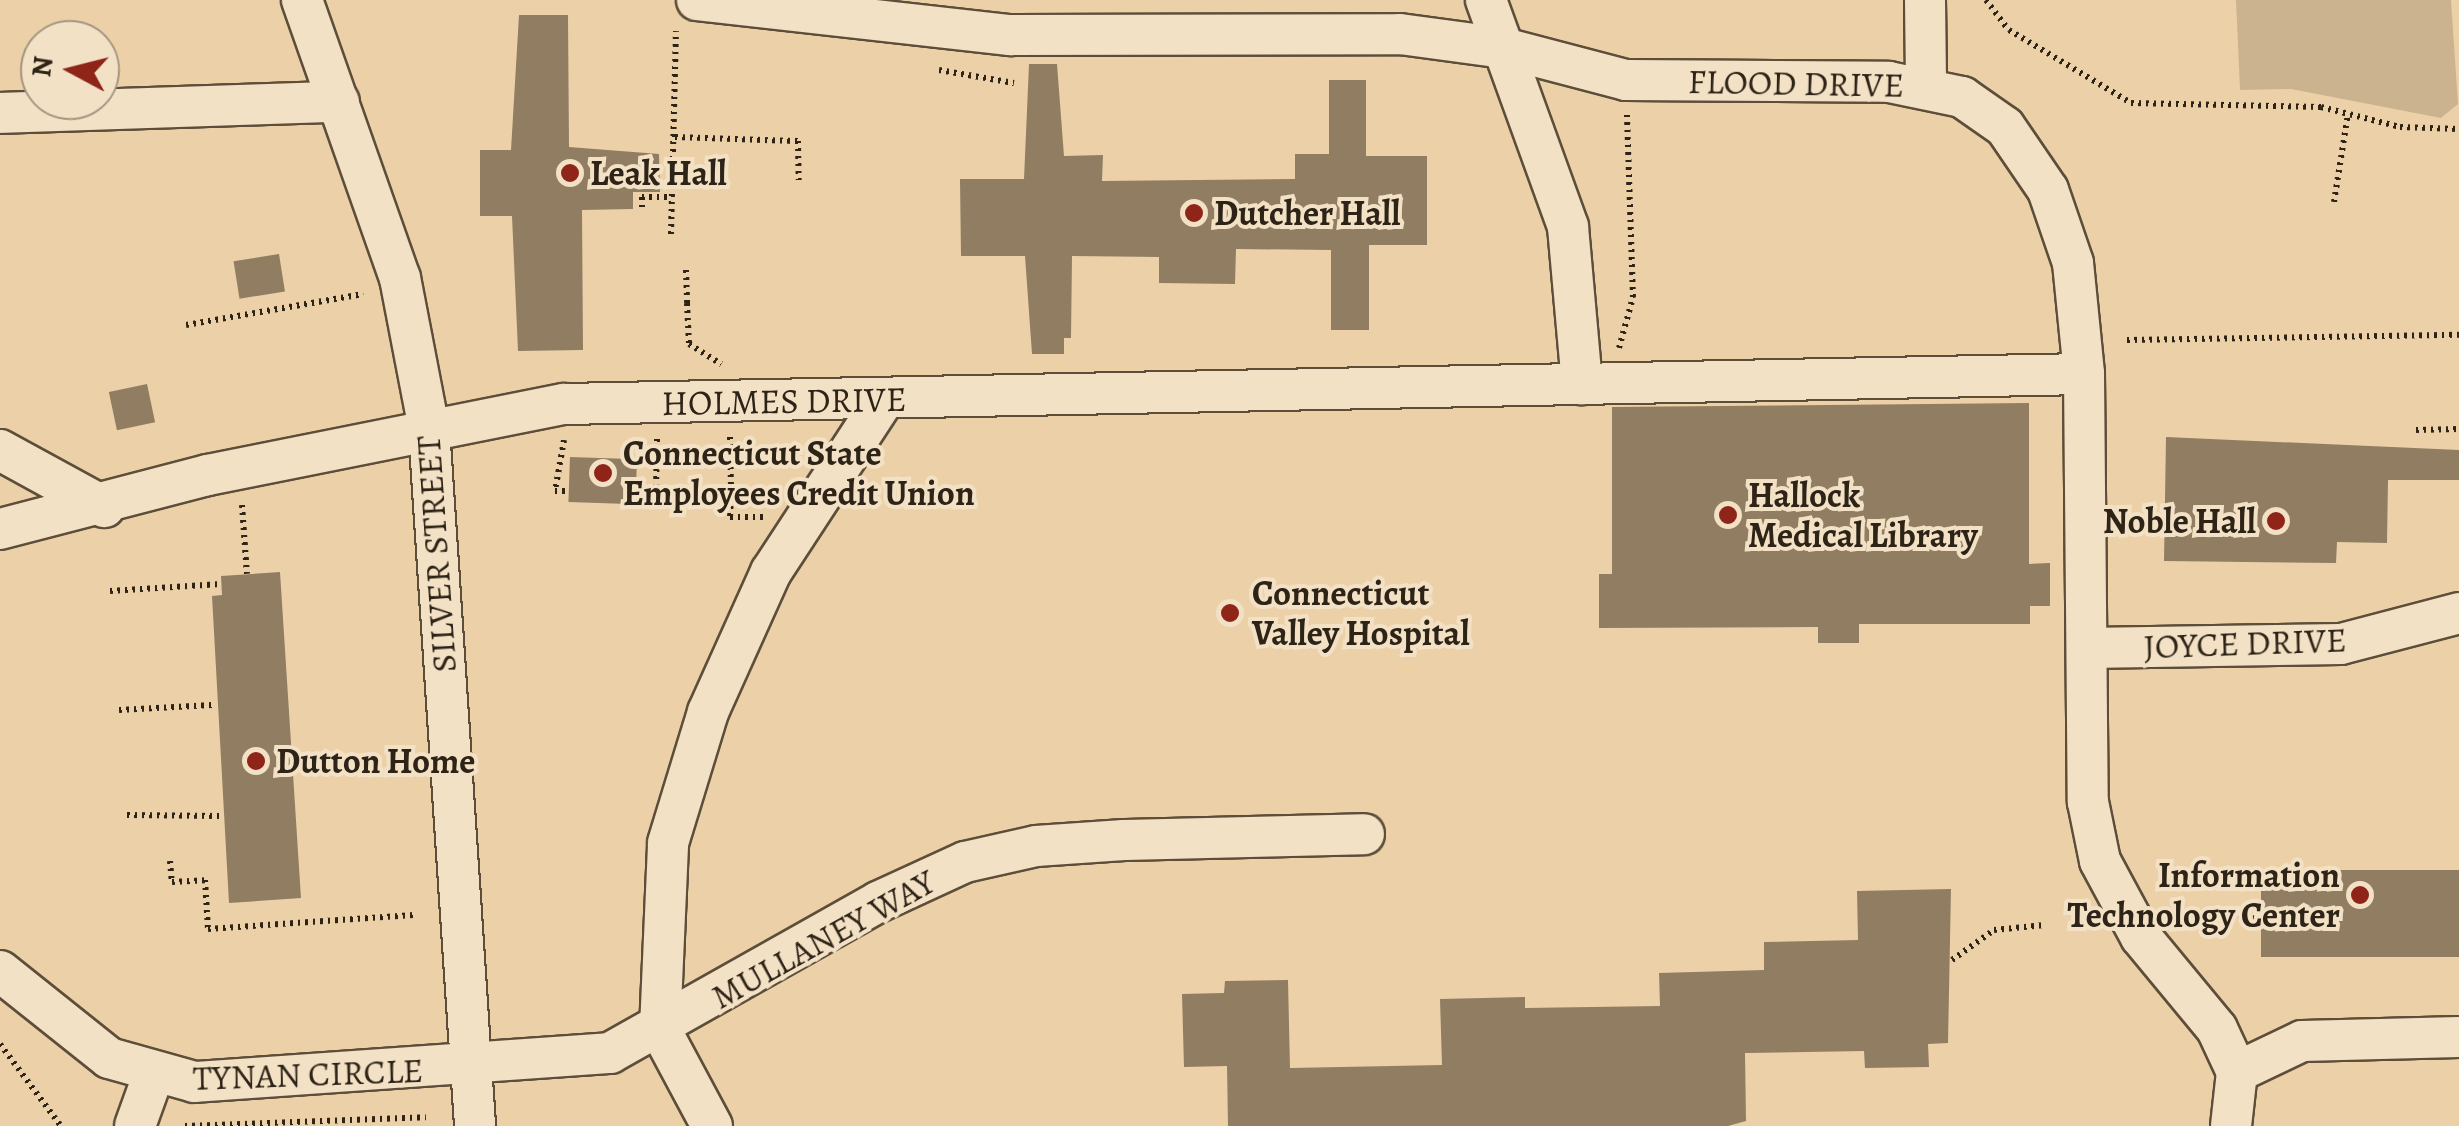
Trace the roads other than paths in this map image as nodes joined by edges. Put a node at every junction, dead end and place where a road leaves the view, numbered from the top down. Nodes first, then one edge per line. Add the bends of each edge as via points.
1 (302, 0) edge
2 (1486, 0) edge
3 (1925, 0) edge
4 (687, 9) edge
5 (1504, 48) junction
6 (1926, 87) junction
7 (339, 102) junction
8 (0, 112) edge
9 (2084, 374) junction
10 (1596, 384) junction
11 (884, 399) junction
12 (428, 429) junction
13 (0, 450) edge
14 (104, 506) junction
15 (0, 529) edge
16 (2459, 613) edge
17 (2087, 648) junction
18 (1364, 834) dead end
19 (0, 971) edge
20 (660, 1029) junction
21 (2459, 1036) edge
22 (469, 1066) junction
23 (2238, 1072) junction
24 (153, 1076) junction
25 (135, 1126) edge
26 (475, 1126) edge
27 (712, 1126) edge
28 (2231, 1126) edge

1 - 7 street, SILVER STREET
2 - 5 street
3 - 6 street
4 - 5 street, FLOOD DRIVE via 1010,36 1400,34
5 - 6 street, FLOOD DRIVE via 1626,80
5 - 10 street via 1568,227
6 - 9 street, FLOOD DRIVE via 1962,96 2004,128 2048,190 2073,263
7 - 8 street
7 - 12 street, SILVER STREET via 400,278
9 - 10 street, HOLMES DRIVE
9 - 17 street, FLOOD DRIVE
10 - 11 street, HOLMES DRIVE
11 - 12 street, HOLMES DRIVE via 564,404
11 - 20 street via 786,527 684,778 662,903
12 - 14 street, HOLMES DRIVE via 238,469
12 - 22 street, SILVER STREET
13 - 14 street
14 - 15 street, HOLMES DRIVE
16 - 17 street, JOYCE DRIVE via 2341,644
17 - 23 street, FLOOD DRIVE via 2088,802 2100,861 2141,937 2217,1028
18 - 20 street, MULLANEY WAY via 1124,840 965,862 878,902
19 - 24 street, TYNAN CIRCLE via 109,1058
20 - 22 street, MULLANEY WAY via 610,1053
20 - 27 street
21 - 23 street via 2302,1041
22 - 24 street, TYNAN CIRCLE via 195,1082
22 - 26 street, SILVER STREET
23 - 28 street
24 - 25 street

